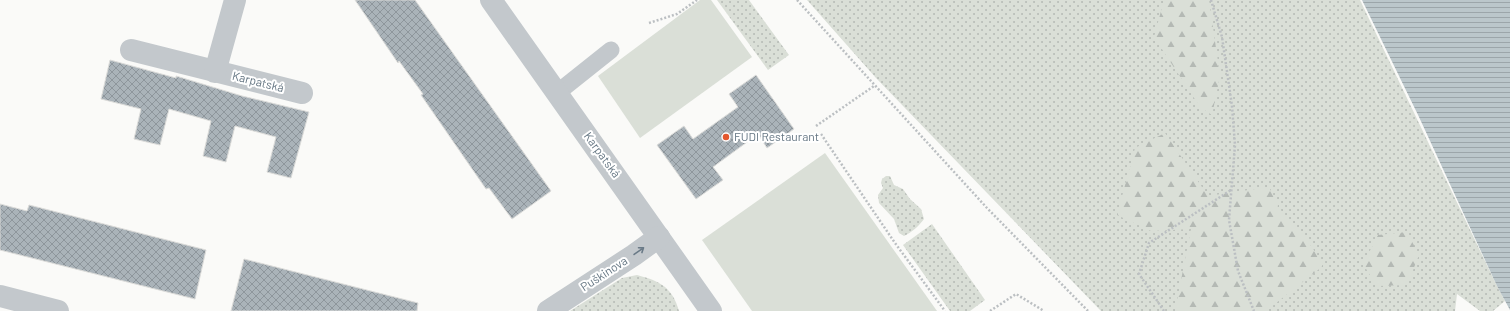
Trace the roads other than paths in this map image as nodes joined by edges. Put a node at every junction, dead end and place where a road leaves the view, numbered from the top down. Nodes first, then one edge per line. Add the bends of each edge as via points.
1 (235, 0) edge
2 (491, 0) edge
3 (131, 50) dead end
4 (611, 50) dead end
5 (215, 72) junction
6 (302, 93) dead end
7 (557, 93) junction
8 (659, 236) junction
9 (0, 296) edge
10 (58, 311) edge
11 (548, 311) edge
12 (711, 311) edge

1 - 5 street, Karpatská
2 - 7 street, Karpatská
3 - 5 street, Karpatská
4 - 7 lane
5 - 6 street, Karpatská
7 - 8 street, Karpatská
11 -> 8 street, Puškinova
8 - 12 street, Karpatská
9 - 10 street

